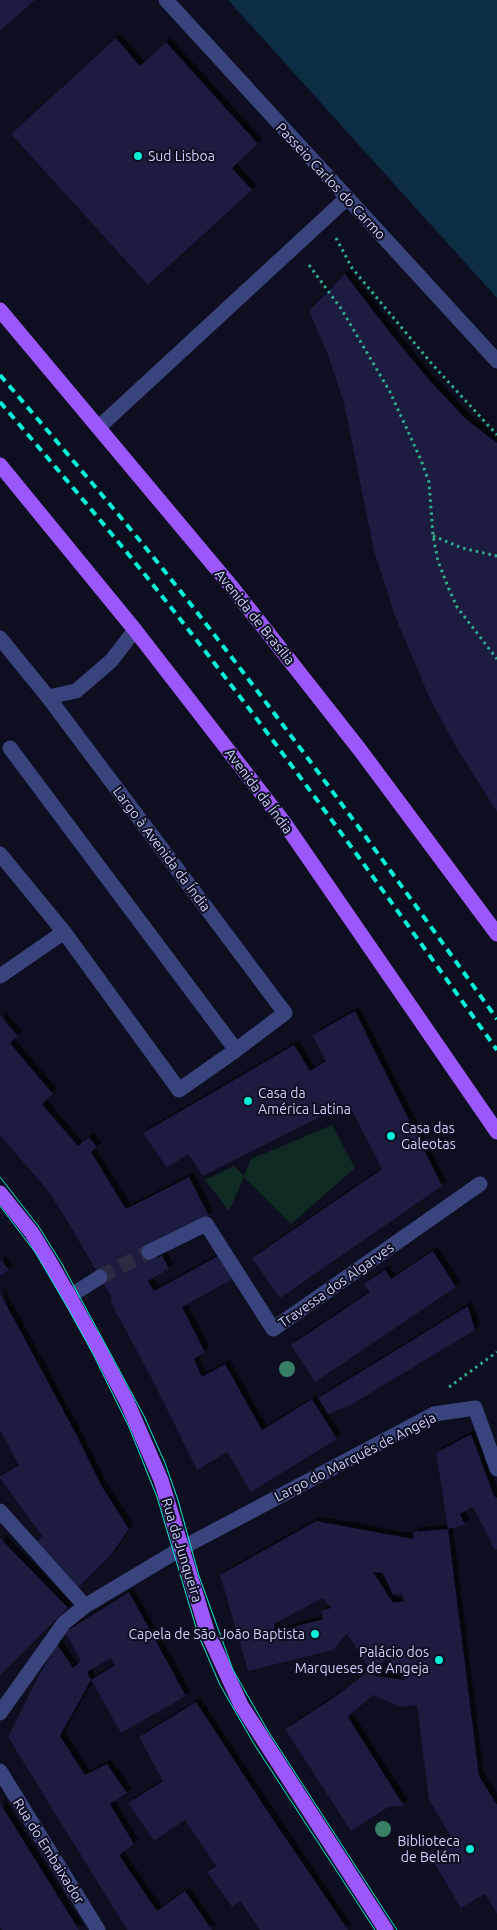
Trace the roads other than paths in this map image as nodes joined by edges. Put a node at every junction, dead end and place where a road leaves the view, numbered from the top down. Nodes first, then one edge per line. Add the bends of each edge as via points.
1 (166, 0) edge
2 (347, 198) junction
3 (0, 310) edge
4 (497, 361) edge
5 (99, 427) junction
6 (0, 465) edge
7 (135, 630) junction
8 (0, 638) edge
9 (48, 697) junction
10 (10, 748) dead end
11 (0, 854) edge
12 (64, 932) junction
13 (497, 934) edge
14 (0, 976) edge
15 (236, 1050) junction
16 (497, 1132) edge
17 (480, 1184) dead end
18 (0, 1193) edge
19 (149, 1252) tunnel mouth
20 (100, 1277) tunnel mouth
21 (70, 1296) junction
22 (497, 1469) edge
23 (0, 1511) edge
24 (182, 1548) junction
25 (85, 1606) junction
26 (0, 1713) edge
27 (0, 1771) edge
28 (98, 1930) edge
29 (386, 1930) edge

1 - 2 street, Passeio Carlos do Carmo
2 - 4 street, Passeio Carlos do Carmo
2 - 5 street
3 - 5 main road, Avenida de Brasília
5 - 13 main road, Avenida de Brasília via 231,586 360,750
6 - 7 main road, Avenida da Índia
7 - 9 street via 112,661 76,691
7 - 16 main road, Avenida da Índia via 283,821
8 - 9 street, Largo à Avenida da Índia
9 - 15 street, Largo à Avenida da Índia via 285,1013
10 - 15 street
11 - 12 street, Largo à Avenida da Índia
12 - 14 street
12 - 15 street, Largo à Avenida da Índia via 179,1090
17 - 19 street, Travessa dos Algarves via 273,1329 206,1224
18 - 21 main road, Rua da Junqueira via 32,1233
20 - 21 street
21 - 24 main road, Rua da Junqueira via 150,1451
22 - 24 street, Largo do Marquês de Angeja via 475,1408 434,1414
23 - 25 street
24 - 25 street
24 - 29 main road, Rua da Junqueira via 207,1631 241,1705
25 - 26 street via 64,1623
27 - 28 street, Rua do Embaixador

